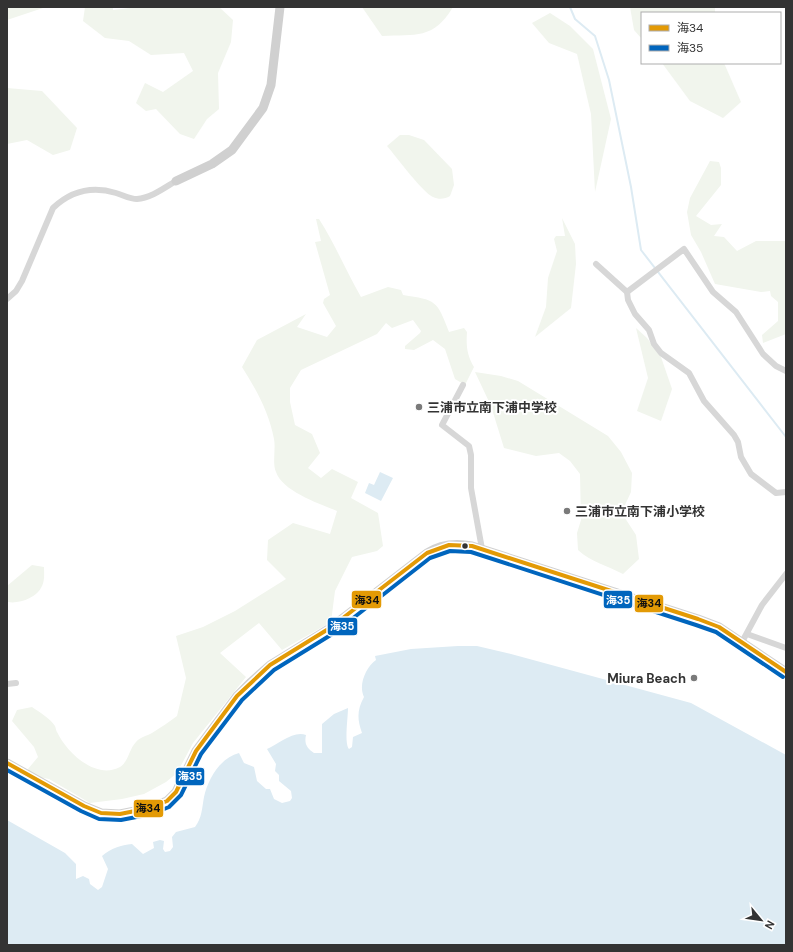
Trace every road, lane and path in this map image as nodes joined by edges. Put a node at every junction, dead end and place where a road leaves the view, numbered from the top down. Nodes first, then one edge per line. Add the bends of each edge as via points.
1 (280, 7) edge
2 (176, 181) joint
3 (596, 264) dead end
4 (627, 292) junction
5 (7, 299) edge
6 (786, 371) edge
7 (463, 384) dead end
8 (786, 492) edge
9 (482, 549) junction
10 (786, 574) edge
11 (744, 638) junction
12 (786, 648) edge
13 (786, 672) edge
14 (16, 682) dead end
15 (7, 684) edge
16 (7, 763) edge

1 - 2 main road via 271,85 263,108 232,150 212,164
2 - 5 street via 138,199 90,189 63,199 54,208 16,291
3 - 4 street
4 - 6 street via 684,249 713,292 736,312 764,354 776,366
4 - 8 street via 628,300 649,330 657,348 672,362 690,373 704,401 734,435 741,457 751,474 776,493
7 - 9 street via 442,425 469,446 470,488
9 - 11 main road via 698,619
9 - 16 main road via 461,544 431,550 330,628 270,665 237,696 196,750 176,792 158,806 120,814 101,813
10 - 11 street via 762,605
11 - 12 street
11 - 13 main road
14 - 15 street

